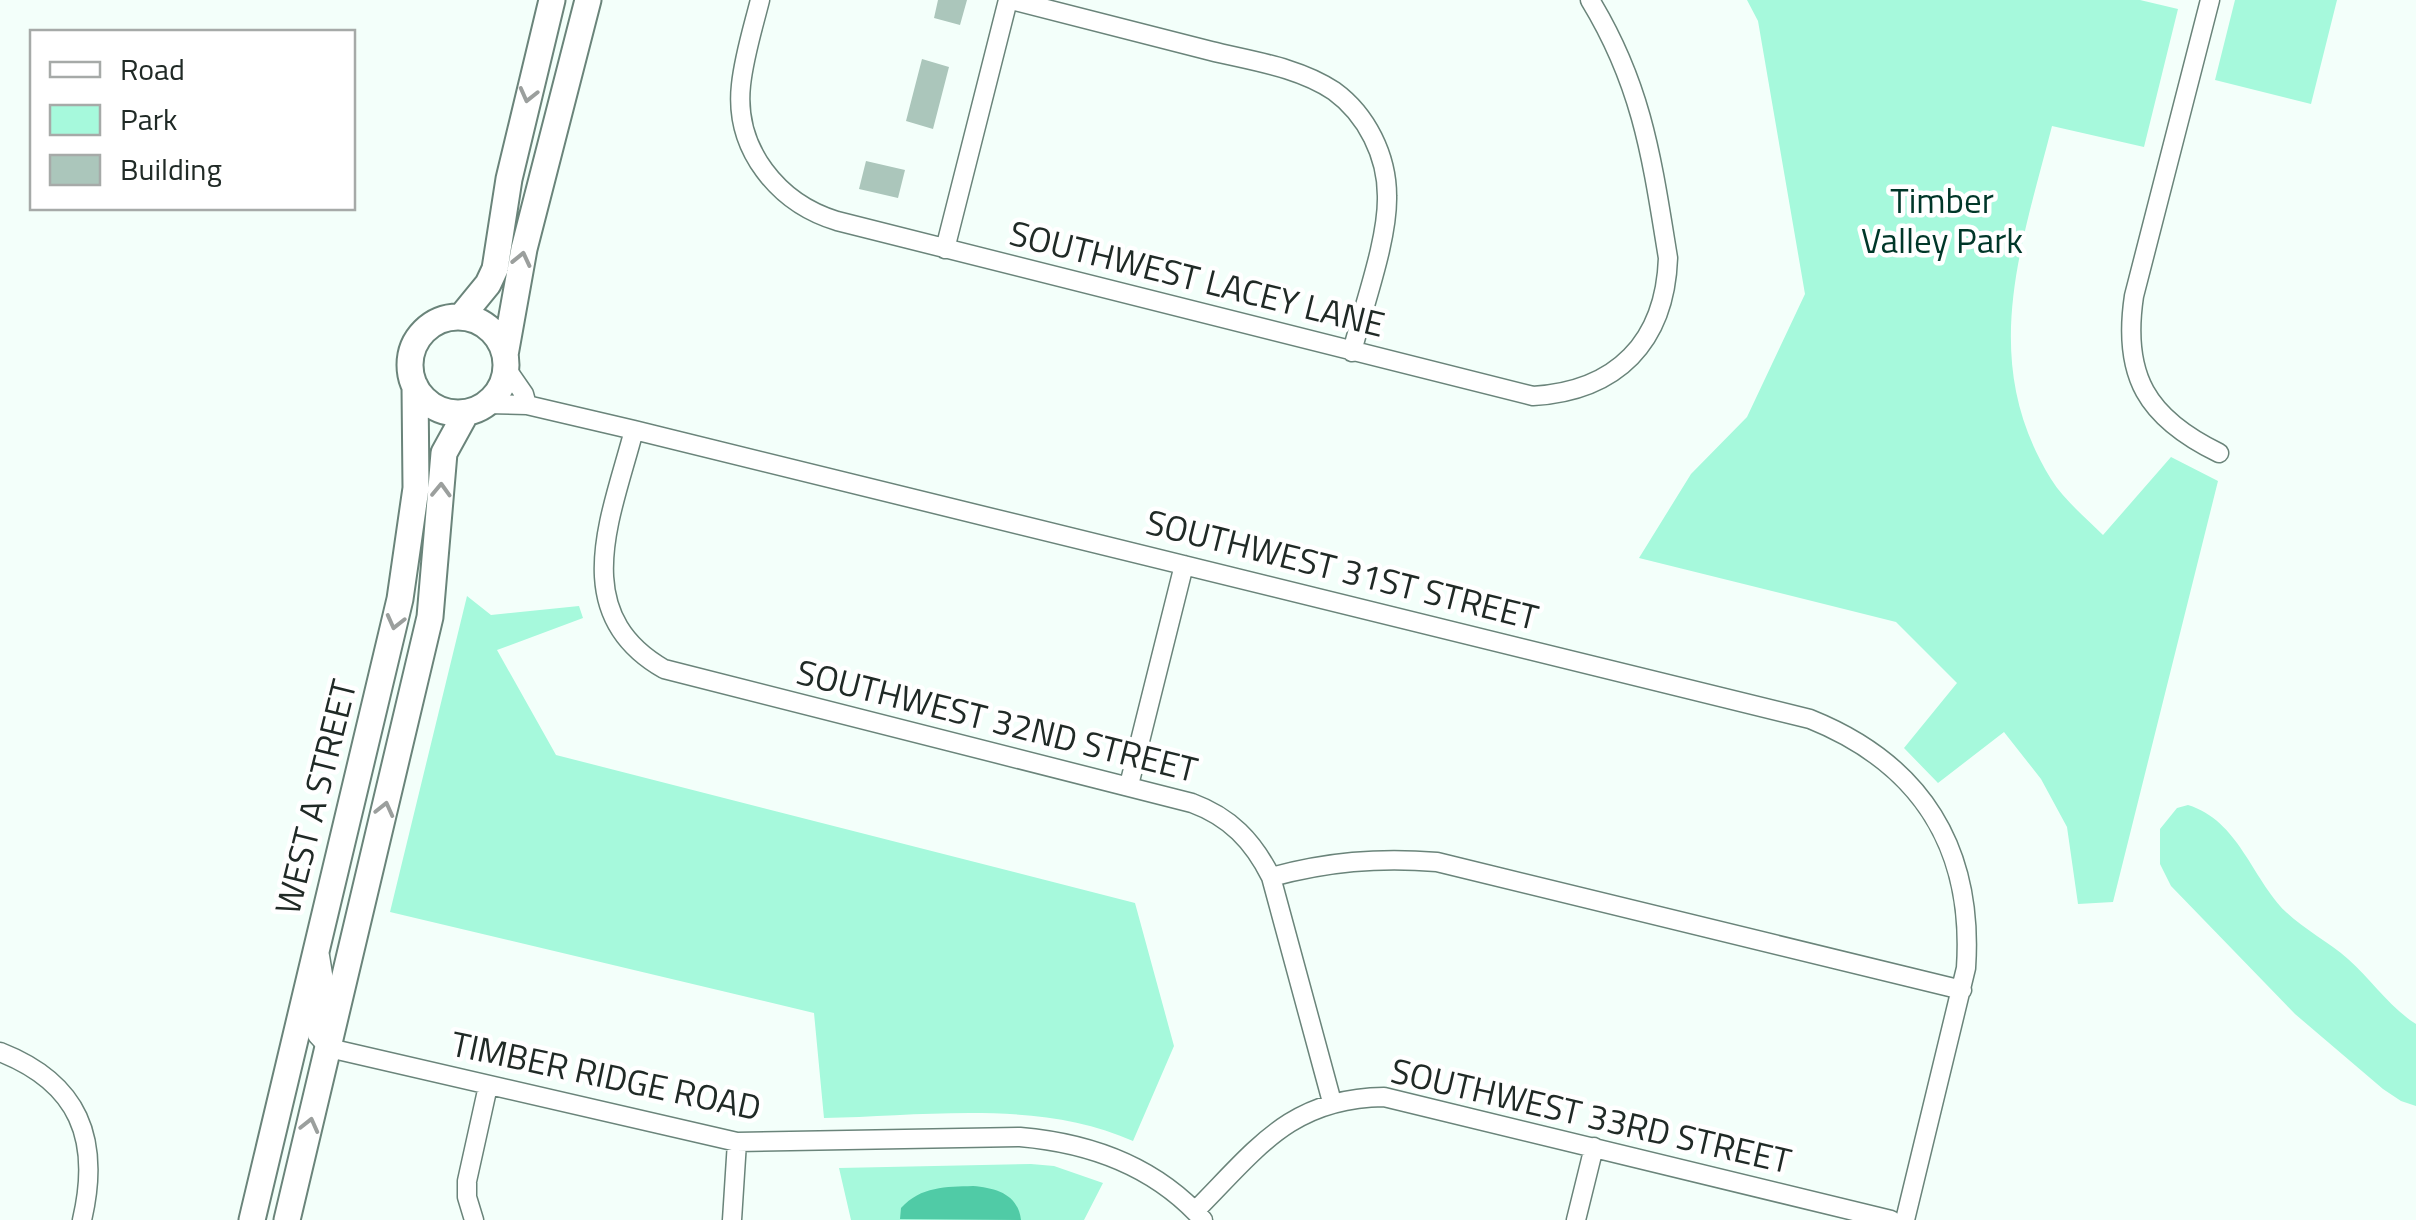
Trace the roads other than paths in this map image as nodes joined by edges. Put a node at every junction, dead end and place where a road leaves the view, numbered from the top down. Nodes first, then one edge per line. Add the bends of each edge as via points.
1 (552, 0) edge
2 (588, 0) edge
3 (760, 0) edge
4 (1010, 0) edge
5 (1590, 0) edge
6 (2210, 0) edge
7 (945, 249) junction
8 (462, 317) junction
9 (1352, 352) junction
10 (506, 361) junction
11 (415, 386) junction
12 (527, 405) junction
13 (476, 408) junction
14 (634, 430) junction
15 (2219, 453) dead end
16 (1184, 565) junction
17 (1129, 786) junction
18 (1271, 877) junction
19 (318, 940) junction
20 (1962, 990) junction
21 (329, 1048) junction
22 (0, 1052) edge
23 (488, 1086) junction
24 (1332, 1102) junction
25 (738, 1142) junction
26 (1594, 1147) junction
27 (1199, 1216) edge
28 (82, 1220) edge
29 (252, 1220) edge
30 (287, 1220) edge
31 (474, 1220) edge
32 (732, 1220) edge
33 (1576, 1220) edge
34 (1891, 1220) edge
35 (1905, 1220) edge

1 -> 8 main road via 495,269
10 -> 2 main road via 524,249
3 - 7 street, SOUTHWEST LACEY LANE via 740,89 747,139 763,170 822,217
4 - 7 street
4 - 9 street via 1290,71 1336,93 1369,130 1385,170 1386,213
5 - 9 street, SOUTHWEST LACEY LANE via 1641,109 1668,258 1655,324 1626,363 1584,388 1559,394 1534,396
6 - 15 street via 2134,296 2130,336 2144,388 2162,416
7 - 9 street, SOUTHWEST LACEY LANE
8 - 10 main road via 490,329
8 - 11 main road via 430,326 418,338 410,370
10 - 12 street
10 - 13 main road via 496,394
11 - 13 main road via 436,408
11 -> 19 main road, WEST A STREET via 409,553
12 - 13 street, SOUTHWEST 31ST STREET
12 - 14 street, SOUTHWEST 31ST STREET
21 -> 13 main road, WEST A STREET via 430,617 444,453
14 - 16 street, SOUTHWEST 31ST STREET
14 - 17 street, SOUTHWEST 32ND STREET via 603,554 606,599 624,637 648,660
16 - 17 street
16 - 20 street, SOUTHWEST 31ST STREET via 1842,732 1915,790 1948,844 1965,900
17 - 18 street, SOUTHWEST 32ND STREET via 1214,811 1248,839
18 - 20 street via 1359,859 1437,862
18 - 24 street, SOUTHWEST 32ND STREET
19 - 21 street via 326,993 317,1035
19 - 29 main road, WEST A STREET
20 - 35 street, SOUTHWEST 31ST STREET
21 - 23 street, TIMBER RIDGE ROAD
30 -> 21 main road, WEST A STREET
22 - 28 street via 43,1073 76,1110 88,1153
23 - 25 street, TIMBER RIDGE ROAD
23 - 31 street via 467,1181
24 - 26 street, SOUTHWEST 33RD STREET via 1384,1097
24 - 27 street, SOUTHWEST 33RD STREET via 1277,1130
25 - 27 street, TIMBER RIDGE ROAD via 1054,1140 1138,1168
25 - 32 street
26 - 33 street
26 - 34 street, SOUTHWEST 33RD STREET

